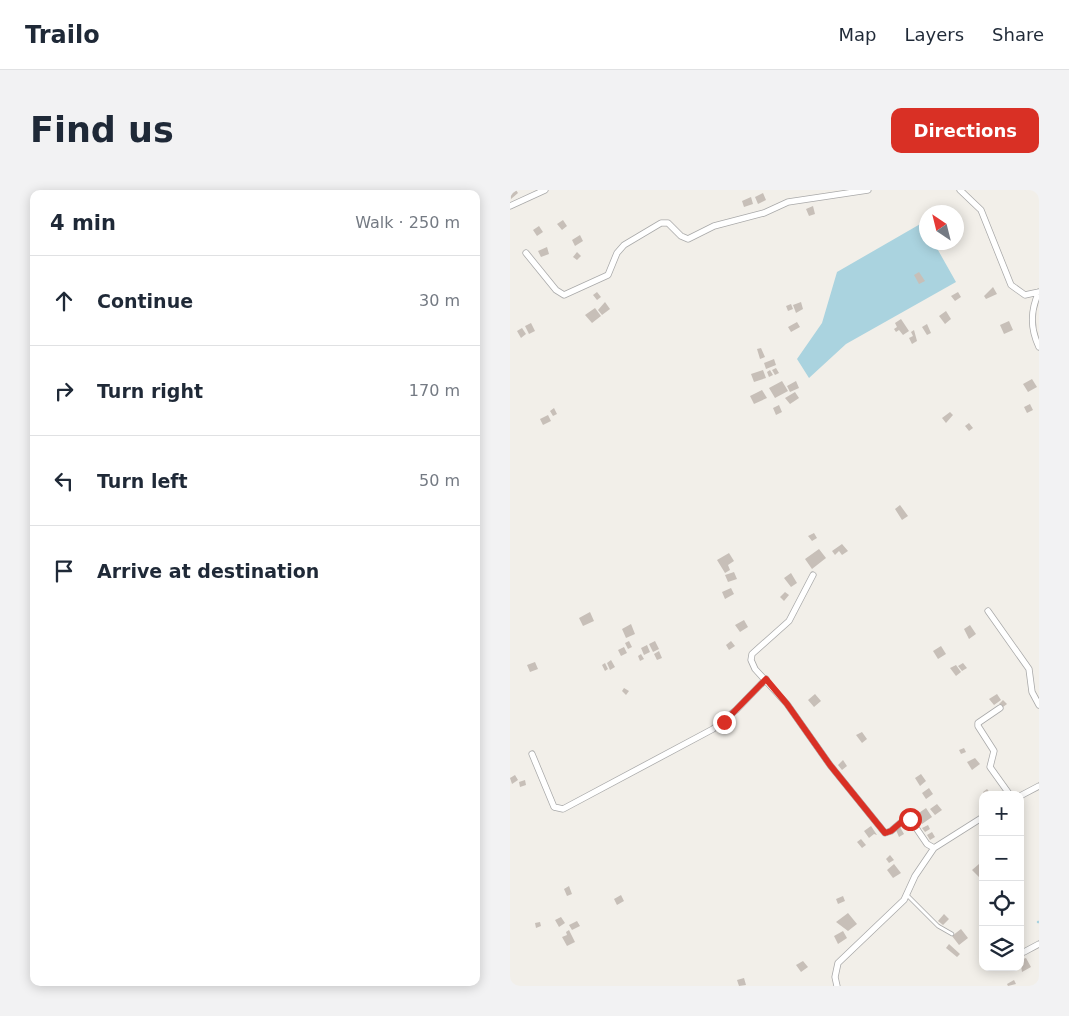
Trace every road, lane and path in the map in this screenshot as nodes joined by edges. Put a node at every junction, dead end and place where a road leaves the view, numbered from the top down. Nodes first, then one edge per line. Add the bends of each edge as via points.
1 (545, 190) edge
2 (868, 190) edge
3 (960, 190) edge
4 (510, 206) edge
5 (526, 253) dead end
6 (1039, 292) edge
7 (1039, 347) edge
8 (813, 575) dead end
9 (988, 611) dead end
10 (766, 679) junction
11 (1039, 705) edge
12 (1000, 708) dead end
13 (532, 754) dead end
14 (1039, 786) edge
15 (1007, 791) edge
16 (1024, 794) edge
17 (979, 820) edge
18 (934, 848) junction
19 (907, 895) junction
20 (952, 934) dead end
21 (1039, 944) edge
22 (1024, 952) dead end
23 (836, 986) edge

1 - 4 street
2 - 5 street via 788,202 764,213 714,226 688,239 668,223 661,223 624,244 608,275 564,295 556,290
3 - 6 street via 981,210 1011,285 1025,295
6 - 7 street via 1032,316 1032,331
8 - 10 street via 789,621 752,654 755,669
9 - 11 street via 1029,669 1032,692
10 - 13 street via 714,729 563,809 554,807 550,800
10 - 18 street via 885,833 910,819 927,844
12 - 15 street via 978,726 994,751 990,767
14 - 16 street
17 - 18 street
18 - 19 street via 915,876
19 - 20 lane via 925,915
19 - 23 street via 838,963
21 - 22 street

